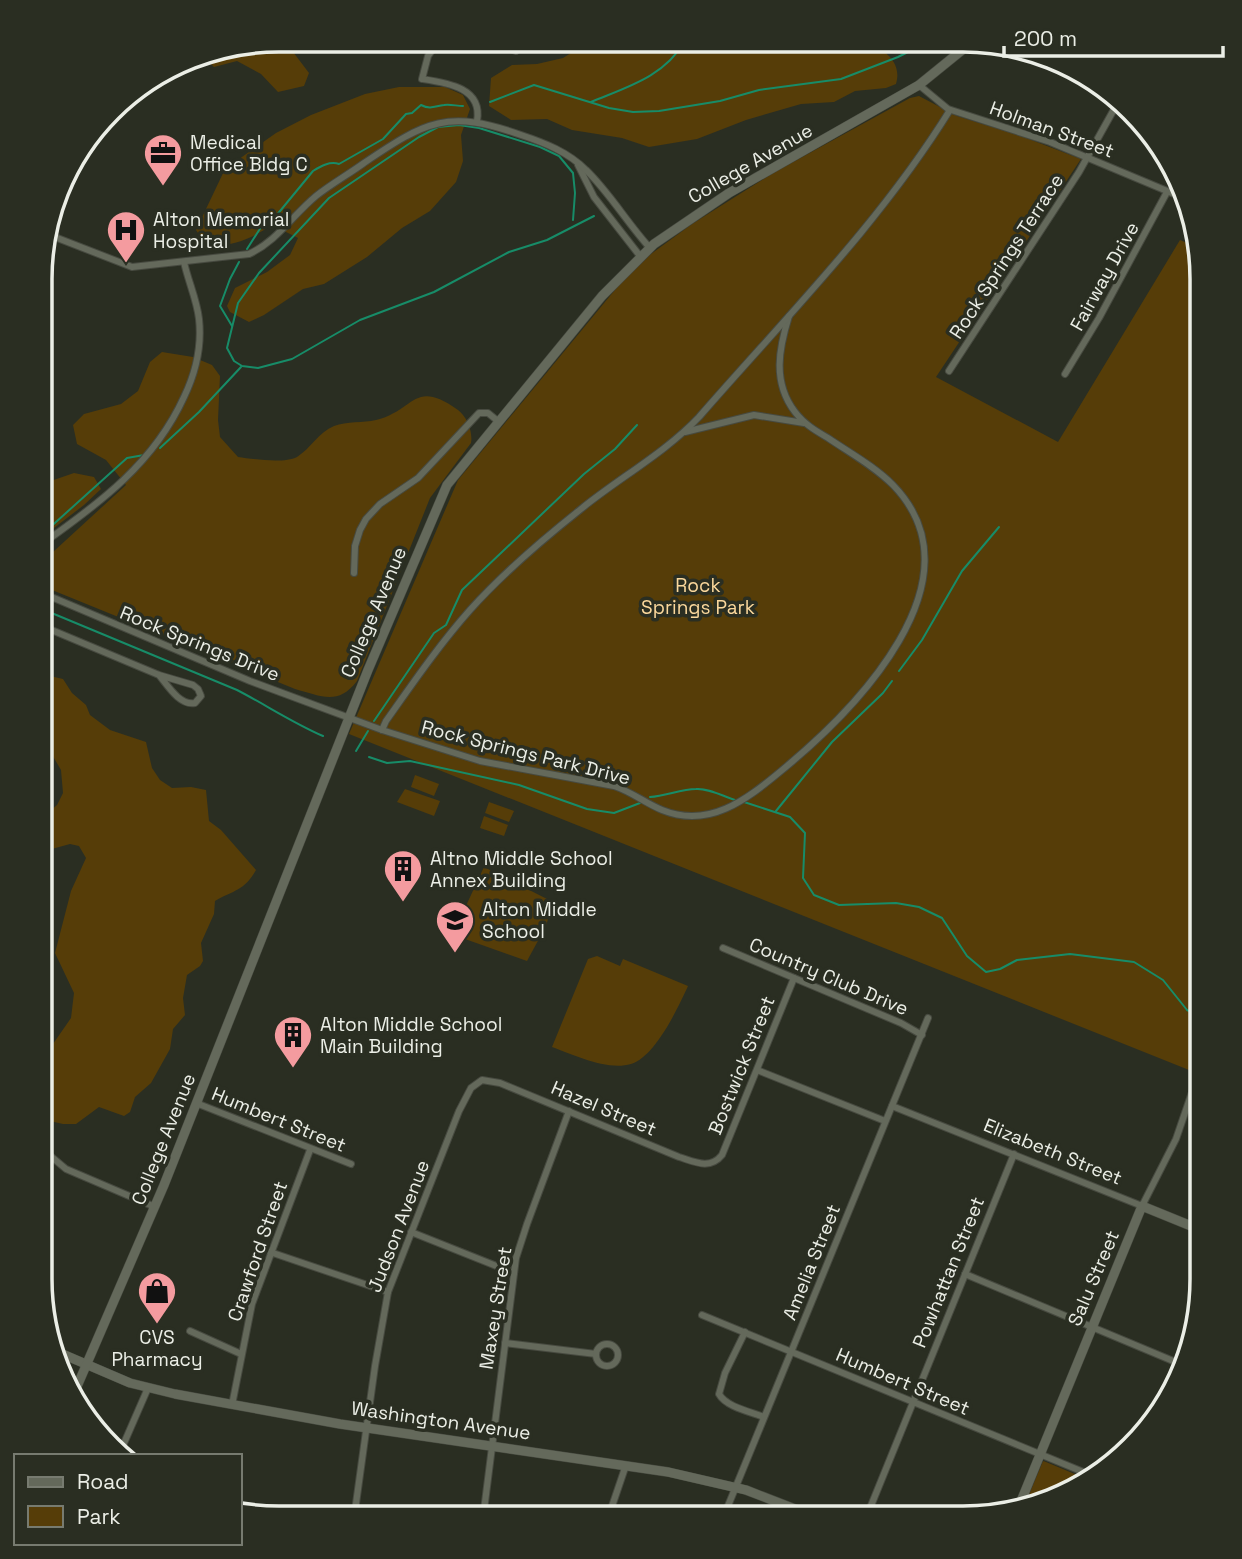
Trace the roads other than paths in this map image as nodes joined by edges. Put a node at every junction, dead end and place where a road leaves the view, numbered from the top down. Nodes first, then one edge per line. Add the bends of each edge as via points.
1 (960, 52) edge
2 (430, 53) edge
3 (919, 85) junction
4 (950, 110) junction
5 (1114, 110) edge
6 (477, 121) junction
7 (1088, 157) junction
8 (578, 164) junction
9 (1167, 192) junction
10 (1172, 194) edge
11 (57, 237) edge
12 (650, 248) junction
13 (640, 256) junction
14 (184, 262) junction
15 (789, 316) junction
16 (949, 372) dead end
17 (1065, 374) dead end
18 (499, 422) junction
19 (806, 424) junction
20 (684, 432) junction
21 (52, 537) edge
22 (354, 573) dead end
23 (52, 597) edge
24 (52, 630) edge
25 (159, 675) junction
26 (349, 717) junction
27 (382, 730) junction
28 (723, 948) dead end
29 (794, 978) junction
30 (928, 1018) dead end
31 (922, 1035) junction
32 (757, 1070) junction
33 (482, 1080) joint
34 (1189, 1100) edge
35 (196, 1102) junction
36 (892, 1106) junction
37 (569, 1111) junction
38 (885, 1121) junction
39 (310, 1150) junction
40 (1014, 1154) junction
41 (52, 1157) edge
42 (714, 1162) joint
43 (351, 1164) dead end
44 (1142, 1206) junction
45 (155, 1207) junction
46 (1189, 1225) edge
47 (411, 1232) junction
48 (270, 1252) junction
49 (514, 1273) junction
50 (965, 1275) junction
51 (388, 1292) junction
52 (702, 1315) dead end
53 (1091, 1327) junction
54 (190, 1331) dead end
55 (745, 1332) junction
56 (505, 1343) junction
57 (791, 1352) junction
58 (241, 1354) junction
59 (596, 1354) dead end
60 (66, 1356) edge
61 (1173, 1361) edge
62 (87, 1366) junction
63 (79, 1384) edge
64 (148, 1388) junction
65 (912, 1402) junction
66 (232, 1405) junction
67 (764, 1417) junction
68 (367, 1428) junction
69 (124, 1444) edge
70 (493, 1445) junction
71 (1040, 1455) junction
72 (626, 1465) junction
73 (1083, 1472) edge
74 (736, 1487) junction
75 (1022, 1499) edge
76 (356, 1506) edge
77 (485, 1506) edge
78 (612, 1506) edge
79 (728, 1506) edge
80 (786, 1506) edge
81 (871, 1506) edge

1 - 3 main road, College Avenue
2 - 6 street via 422,79 467,91 477,107
3 - 4 street, Holman Street
3 - 12 main road, College Avenue via 729,193
4 - 7 street, Holman Street
4 - 15 street, Rock Springs Park Drive via 894,192
5 - 7 street, Rock Springs Terrace
6 - 8 street via 549,145
6 - 14 street via 447,121 407,136 317,196 263,248
7 - 9 street, Holman Street
7 - 16 street, Rock Springs Terrace
8 - 12 street
8 - 13 street via 594,197
9 - 10 street, Holman Street
9 - 17 street, Fairway Drive
11 - 14 street via 132,267
12 - 13 main road, College Avenue
13 - 18 main road, College Avenue
14 - 21 street via 199,316 199,352 177,412 139,466
15 - 19 street, Rock Springs Park Drive via 779,367 788,400
15 - 20 street, Rock Springs Park Drive
18 - 22 street via 480,412 418,478 371,514 358,535
18 - 26 main road, College Avenue via 443,491
19 - 20 street, Rock Springs Park Drive via 754,415
19 - 27 street, Rock Springs Park Drive via 880,474 904,499 919,527 924,573 910,620 882,667 816,740 753,794 717,813 679,815 614,786 480,761
20 - 27 street, Rock Springs Park Drive via 581,509 495,584 428,662
23 - 26 street, Rock Springs Drive via 250,681
24 - 25 street
25 - 25 street via 187,704 201,696 193,685
26 - 27 street, Rock Springs Park Drive
26 - 35 main road, College Avenue
28 - 29 street, Country Club Drive
29 - 31 street, Country Club Drive
29 - 32 street, Bostwick Street
30 - 31 street, Amelia Street
31 - 36 street, Amelia Street
32 - 38 street
32 - 42 street, Bostwick Street via 722,1155
33 - 37 street, Hazel Street
33 - 47 street, Judson Avenue via 471,1088 459,1111
34 - 44 street, Salu Street via 1176,1139
35 - 39 street, Humbert Street
35 - 45 main road, College Avenue
36 - 38 street, Amelia Street
36 - 40 street, Elizabeth Street
37 - 42 street, Hazel Street via 688,1160
37 - 49 street, Maxey Street
38 - 57 street, Amelia Street
39 - 43 street, Humbert Street
39 - 48 street, Crawford Street
40 - 44 street, Elizabeth Street
40 - 50 street, Powhattan Street
41 - 45 street via 66,1169
44 - 46 main road, Elizabeth Street
44 - 53 main road, Salu Street
45 - 62 main road, College Avenue
47 - 49 street
47 - 51 street, Judson Avenue
48 - 51 street
48 - 58 street, Crawford Street
49 - 56 street, Maxey Street
50 - 53 street
50 - 65 street, Powhattan Street
51 - 68 street, Judson Avenue
52 - 55 street, Humbert Street
53 - 61 street
53 - 71 main road, Salu Street
54 - 58 street
55 - 57 street, Humbert Street
55 - 67 street via 724,1373 719,1394 729,1404
56 - 59 street
56 - 70 street, Maxey Street
57 - 65 street, Humbert Street
57 - 67 street, Amelia Street
58 - 66 street, Crawford Street
60 - 62 main road, Washington Avenue
62 - 63 main road, College Avenue
62 - 64 main road, Washington Avenue
64 - 66 main road, Washington Avenue
64 - 69 street
65 - 71 street, Humbert Street
65 - 81 street, Powhattan Street
66 - 68 main road, Washington Avenue
67 - 74 street, Amelia Street
68 - 70 main road, Washington Avenue
68 - 76 street, Judson Avenue
70 - 72 main road, Washington Avenue
70 - 77 street, Maxey Street
71 - 73 street, Humbert Street
71 - 75 main road, Salu Street
72 - 74 main road, Washington Avenue
72 - 78 street
74 - 79 street, Amelia Street
74 - 80 main road, Washington Avenue

